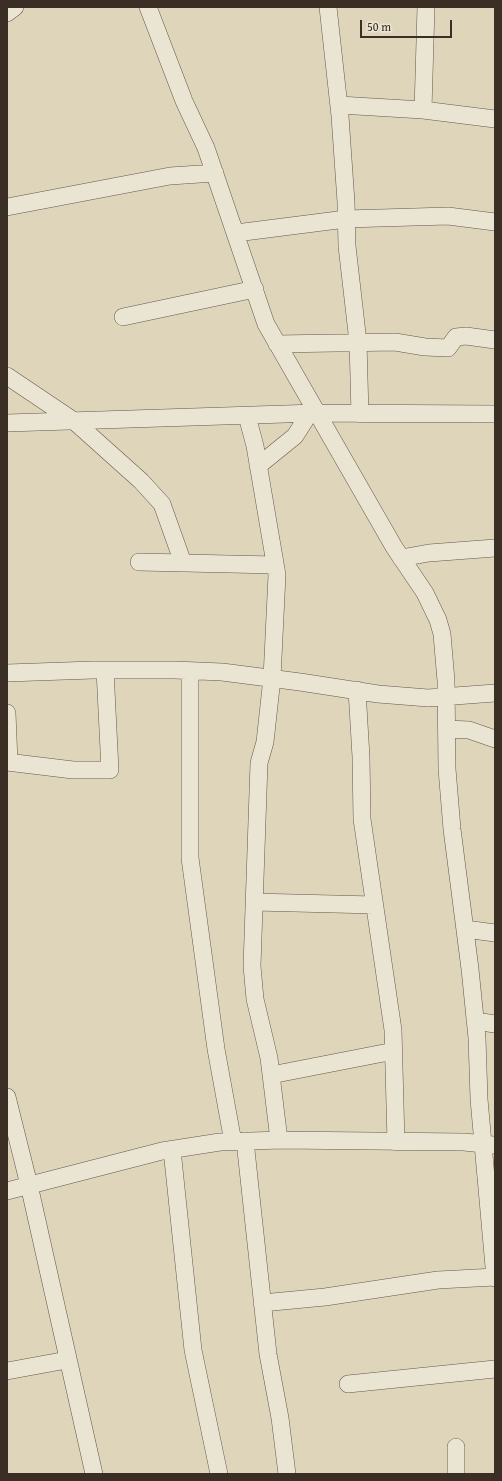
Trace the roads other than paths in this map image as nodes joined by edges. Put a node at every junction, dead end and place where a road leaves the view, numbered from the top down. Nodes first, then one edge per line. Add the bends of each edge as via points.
1 (15, 7) edge
2 (148, 7) edge
3 (328, 7) edge
4 (426, 7) edge
5 (7, 13) edge
6 (339, 105) junction
7 (424, 110) junction
8 (495, 119) edge
9 (215, 173) junction
10 (7, 207) edge
11 (346, 219) junction
12 (495, 222) edge
13 (236, 233) junction
14 (255, 290) junction
15 (123, 317) dead end
16 (495, 340) edge
17 (358, 342) junction
18 (277, 344) junction
19 (7, 376) edge
20 (313, 413) junction
21 (360, 414) junction
22 (495, 414) edge
23 (247, 416) junction
24 (74, 421) junction
25 (7, 422) edge
26 (258, 466) junction
27 (495, 548) edge
28 (401, 558) junction
29 (139, 562) dead end
30 (183, 563) junction
31 (275, 565) junction
32 (105, 670) junction
33 (190, 671) junction
34 (7, 673) edge
35 (272, 678) junction
36 (357, 690) junction
37 (495, 693) edge
38 (447, 697) junction
39 (7, 713) edge
40 (448, 728) junction
41 (495, 738) edge
42 (8, 762) edge
43 (254, 902) junction
44 (374, 904) junction
45 (465, 929) junction
46 (495, 932) edge
47 (475, 1021) junction
48 (495, 1024) edge
49 (394, 1051) junction
50 (271, 1076) junction
51 (7, 1097) edge
52 (280, 1140) junction
53 (239, 1142) junction
54 (396, 1142) junction
55 (489, 1145) edge
56 (172, 1150) junction
57 (29, 1185) junction
58 (7, 1191) edge
59 (495, 1277) edge
60 (262, 1303) junction
61 (67, 1360) junction
62 (495, 1369) edge
63 (7, 1372) edge
64 (348, 1384) dead end
65 (456, 1447) dead end
66 (94, 1474) edge
67 (219, 1474) edge
68 (287, 1474) edge
69 (456, 1474) edge

1 - 5 street
2 - 9 street
3 - 6 street
4 - 7 street
6 - 7 street
6 - 11 street
7 - 8 street
9 - 10 street via 170,176
9 - 13 street
11 - 12 street via 448,216
11 - 13 street
11 - 17 street via 346,246
13 - 14 street
14 - 15 street
14 - 18 street via 266,324
16 - 17 street via 456,337 448,348 395,342
17 - 18 street
17 - 21 street
18 - 20 street
19 - 24 street
20 - 21 street
20 - 23 street
20 - 26 street via 295,436
20 - 28 street
21 - 22 street
23 - 24 street
23 - 26 street
24 - 25 street
24 - 30 street via 141,481 162,504
26 - 31 street
27 - 28 street via 429,553
28 - 38 street via 425,593 438,620 442,634
29 - 30 street
30 - 31 street
31 - 35 street via 277,575
32 - 33 street
32 - 34 street
32 - 42 street via 110,770 73,770
33 - 35 street
33 - 53 street via 190,858 216,1049
35 - 36 street
35 - 43 street via 265,742 259,763
36 - 38 street via 428,698
36 - 44 street via 362,819
37 - 38 street
38 - 40 street
39 - 42 street
40 - 41 street via 469,730
40 - 45 street via 447,770
43 - 44 street
43 - 50 street via 252,966 255,999
44 - 49 street
45 - 46 street
45 - 47 street
47 - 48 street
47 - 55 street via 479,1099
49 - 50 street
49 - 54 street
50 - 52 street
51 - 57 street
52 - 53 street
52 - 54 street
53 - 56 street
53 - 60 street
54 - 55 street
55 - 59 street
56 - 57 street
56 - 67 street via 193,1350
57 - 58 street
57 - 61 street
59 - 60 street via 438,1280 325,1297
60 - 68 street
61 - 63 street
61 - 66 street
62 - 64 street
65 - 69 street

